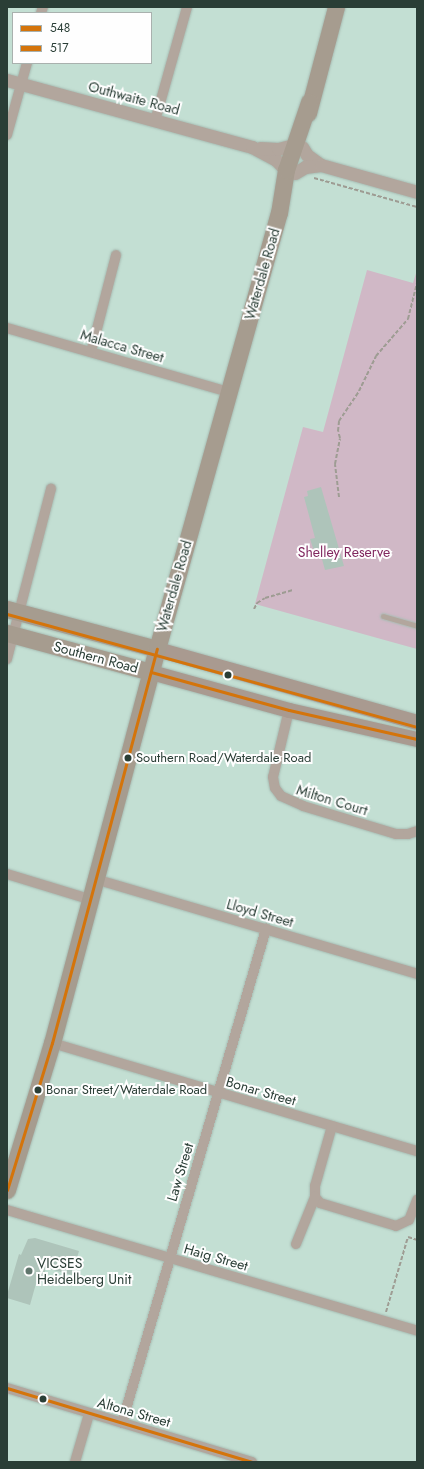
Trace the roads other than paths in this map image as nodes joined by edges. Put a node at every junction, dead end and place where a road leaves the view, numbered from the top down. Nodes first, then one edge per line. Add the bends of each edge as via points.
1 (187, 7) edge
2 (336, 7) edge
3 (27, 64) edge
4 (7, 80) edge
5 (21, 84) junction
6 (155, 121) junction
7 (7, 135) edge
8 (298, 146) junction
9 (252, 148) junction
10 (321, 165) junction
11 (296, 173) junction
12 (417, 192) edge
13 (116, 255) dead end
14 (7, 328) edge
15 (91, 352) junction
16 (229, 392) junction
17 (51, 489) dead end
18 (12, 611) edge
19 (382, 616) dead end
20 (417, 626) edge
21 (10, 634) edge
22 (157, 649) junction
23 (7, 659) edge
24 (151, 672) junction
25 (289, 710) junction
26 (417, 722) edge
27 (417, 739) edge
28 (417, 831) edge
29 (7, 874) edge
30 (95, 879) junction
31 (89, 899) junction
32 (266, 929) junction
33 (417, 974) edge
34 (52, 1043) junction
35 (218, 1093) junction
36 (332, 1126) junction
37 (417, 1151) edge
38 (7, 1190) edge
39 (315, 1197) junction
40 (417, 1200) edge
41 (7, 1210) edge
42 (296, 1244) dead end
43 (169, 1258) junction
44 (417, 1331) edge
45 (7, 1388) edge
46 (89, 1414) junction
47 (122, 1423) junction
48 (230, 1459) edge
49 (75, 1462) edge
50 (252, 1462) edge

1 - 6 street
2 - 8 main road, Waterdale Road
3 - 5 street
4 - 5 street, Outhwaite Road
5 - 6 street, Outhwaite Road
5 - 7 street
6 - 9 street, Outhwaite Road
8 - 9 street, Outhwaite Road via 278,149
8 - 10 street
8 - 11 main road, Waterdale Road
9 - 11 street, Outhwaite Road
10 - 11 street via 305,166
10 - 12 street
11 - 16 main road, Waterdale Road via 279,213
13 - 15 street
14 - 15 street, Malacca Street
15 - 16 street, Malacca Street
16 - 22 main road, Waterdale Road
17 - 18 street
18 - 21 street
18 - 22 main road, Southern Road
19 - 20 lane
21 - 23 street
21 - 24 main road, Southern Road
22 - 24 main road, Waterdale Road
22 - 26 main road, Southern Road
24 - 25 main road, Southern Road
24 - 30 main road, Waterdale Road
25 - 27 main road, Southern Road
25 - 28 street, Milton Court via 274,770 273,783 277,793 286,800 303,806 396,834
29 - 31 street
30 - 31 main road, Waterdale Road
30 - 32 street, Lloyd Street
31 - 34 main road, Waterdale Road
32 - 33 street, Lloyd Street
32 - 35 street, Law Street
34 - 35 street, Bonar Street
34 - 38 main road, Waterdale Road
35 - 36 street, Bonar Street
35 - 43 street, Law Street
36 - 37 street, Bonar Street
36 - 39 street via 315,1186
39 - 40 street via 329,1207 396,1226 409,1220
39 - 42 street
41 - 43 street, Haig Street
43 - 44 street, Haig Street
43 - 47 street, Law Street
45 - 46 street, Altona Street
46 - 47 street, Altona Street
46 - 49 street
47 - 48 street, Altona Street
48 - 50 street, Altona Street

